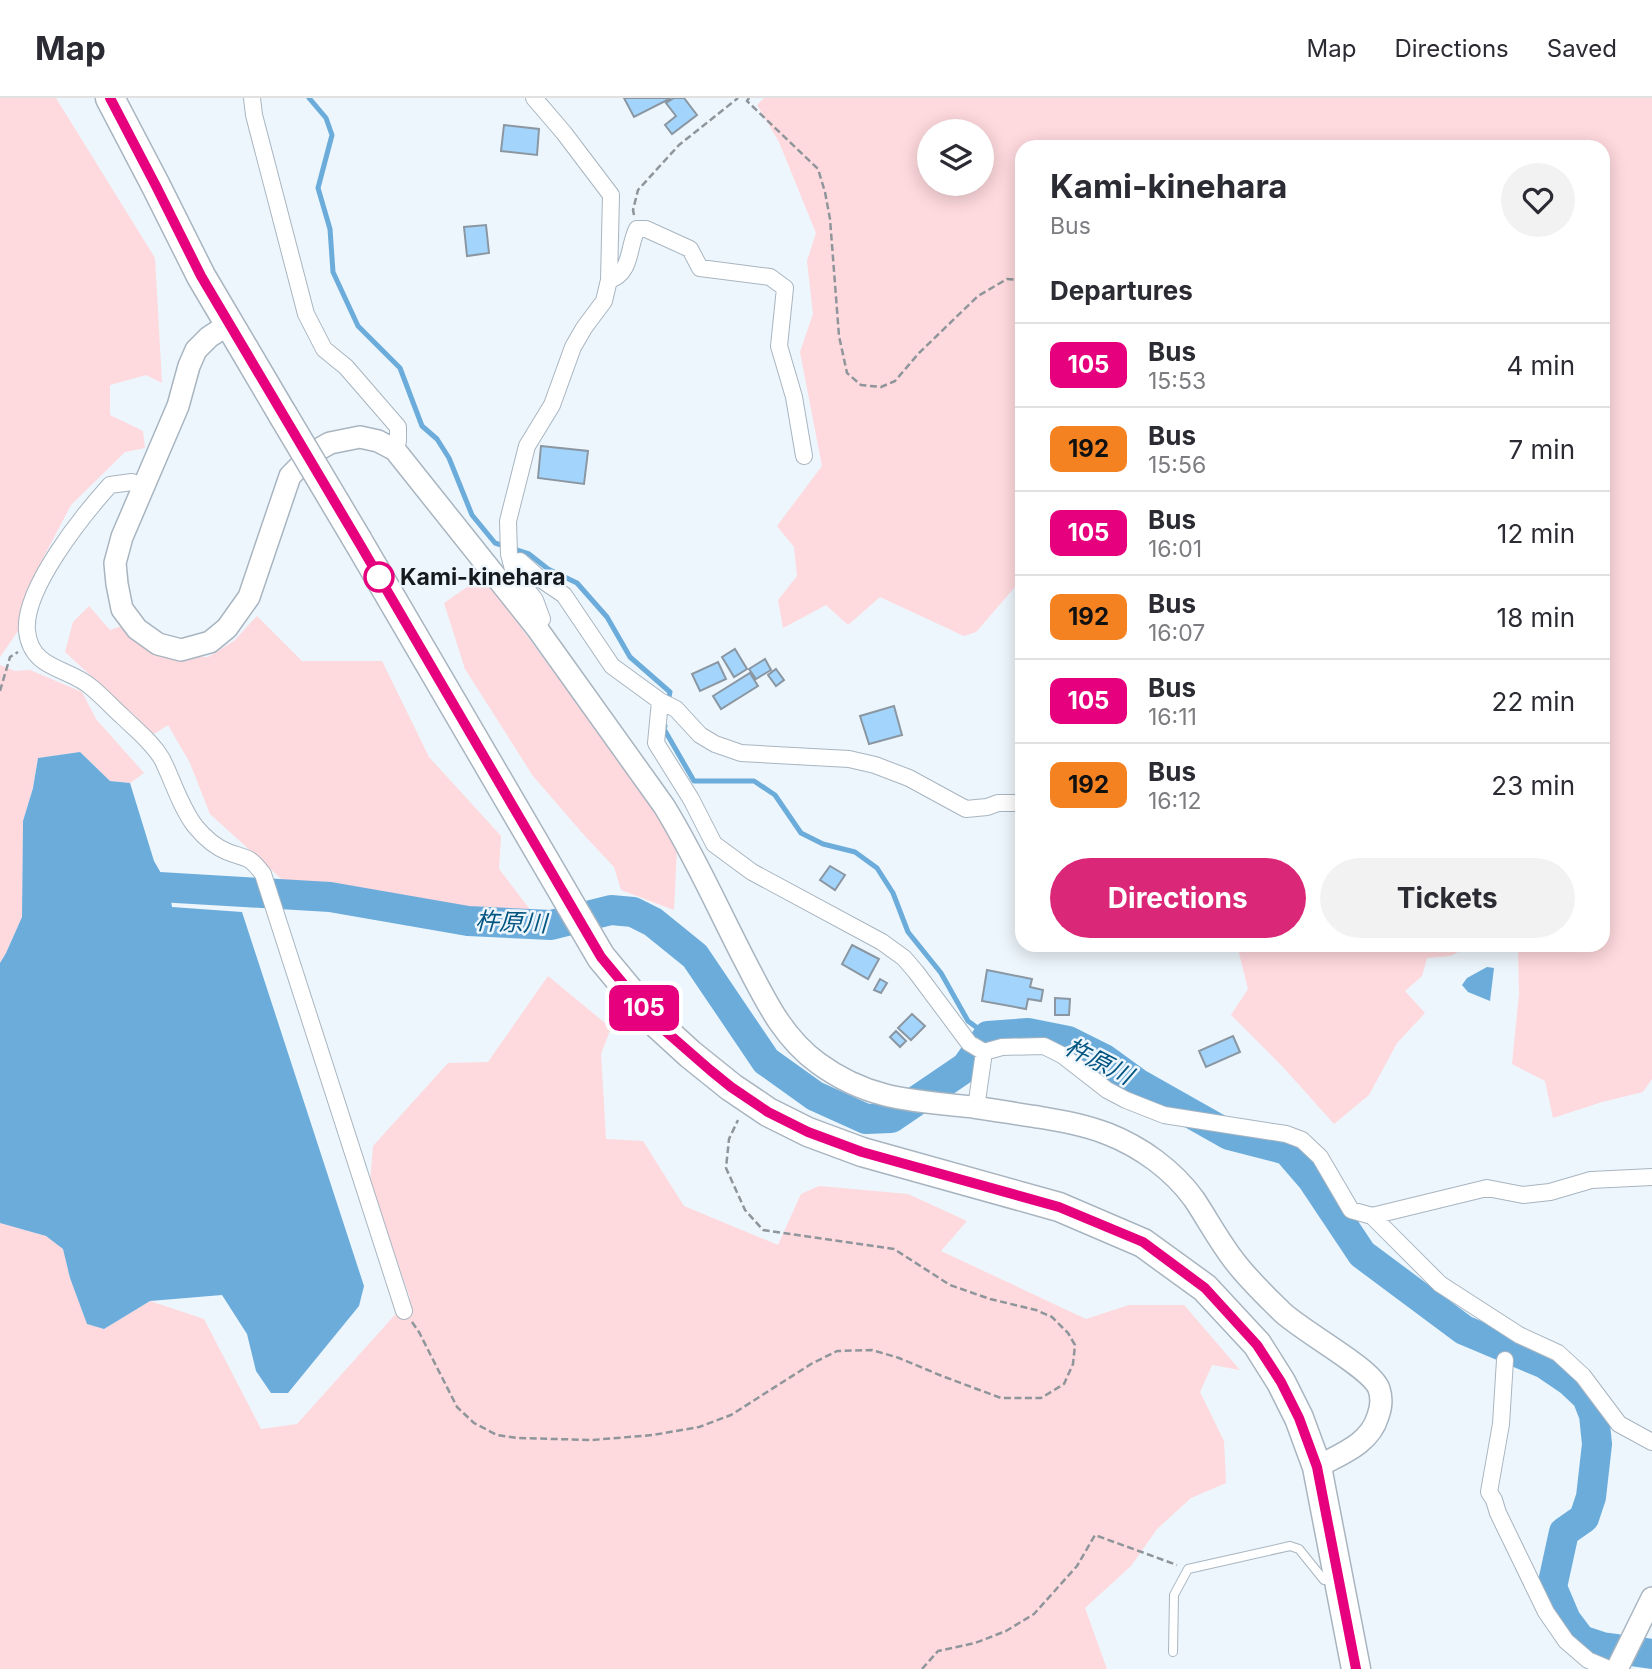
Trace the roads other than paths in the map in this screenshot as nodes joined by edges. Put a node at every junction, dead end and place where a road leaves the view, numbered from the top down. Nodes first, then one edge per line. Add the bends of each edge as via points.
1 (110, 98) edge
2 (252, 98) edge
3 (534, 98) edge
4 (609, 280) junction
5 (229, 324) junction
6 (395, 450) junction
7 (804, 456) dead end
8 (144, 486) junction
9 (510, 552) junction
10 (536, 627) junction
11 (660, 701) junction
12 (1015, 803) edge
13 (984, 1052) junction
14 (976, 1108) junction
15 (1652, 1177) edge
16 (1372, 1216) junction
17 (404, 1311) road end
18 (1505, 1360) dead end
19 (1652, 1441) edge
20 (1317, 1467) junction
21 (1339, 1578) junction
22 (1652, 1598) edge
23 (1173, 1652) dead end
24 (1615, 1668) edge
25 (1356, 1669) edge

1 - 5 highway
2 - 6 street via 306,314 324,349 398,427
3 - 4 street via 611,195
4 - 7 street via 617,278 628,262 637,229 646,229 690,249 700,268 770,277 785,288 779,346
4 - 9 street via 604,301 573,347 552,405 527,446 508,521
5 - 8 street via 196,350
5 - 20 highway, bridge via 601,957 655,1022 749,1100 808,1132 862,1152 1059,1207 1143,1242 1205,1288 1257,1345 1299,1418
6 - 8 street via 360,437 330,443 314,452 290,476 249,597 235,618 210,642 181,650 158,644 137,629 121,608 115,562
6 - 10 street
8 - 17 street via 132,482 110,485 86,511 44,575 31,605 30,645 43,662 89,684 150,743 194,825 209,841 251,860 263,874
9 - 10 street via 514,573 535,600 542,619
9 - 11 street via 565,595 612,666
10 - 14 street via 671,816 774,1017 797,1046 842,1079 880,1095
11 - 12 street via 676,709 700,735 741,753 849,759 875,765 966,809
11 - 13 street via 656,743 714,844 752,872 904,958 969,1043
13 - 14 street
13 - 16 street via 1044,1046 1107,1090 1164,1115 1302,1140 1320,1157 1351,1210
14 - 20 street via 1080,1124 1137,1148 1192,1197 1236,1263 1269,1300 1366,1371 1379,1388 1381,1407 1375,1427 1357,1446
15 - 16 street via 1591,1180 1523,1195 1487,1188
16 - 19 street via 1440,1284 1519,1335 1558,1353 1583,1376 1619,1424
18 - 24 street via 1501,1424 1489,1492 1546,1612 1566,1641 1588,1660
20 - 21 highway
21 - 23 lane via 1324,1580 1299,1549 1290,1546 1188,1569 1174,1595
21 - 25 highway
22 - 24 street

